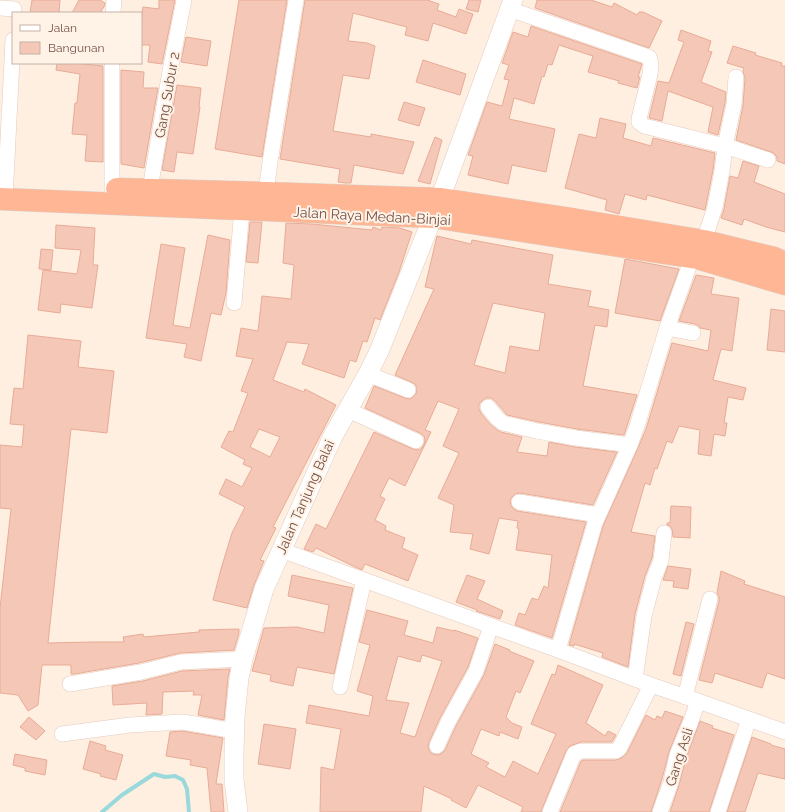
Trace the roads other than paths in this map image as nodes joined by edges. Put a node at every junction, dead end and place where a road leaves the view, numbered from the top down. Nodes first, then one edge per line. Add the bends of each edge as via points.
1 (114, 0) edge
2 (184, 0) edge
3 (296, 0) edge
4 (511, 5) edge
5 (113, 12) edge
6 (12, 52) edge
7 (112, 64) edge
8 (736, 77) dead end
9 (4, 145) edge
10 (725, 146) junction
11 (768, 160) dead end
12 (112, 189) junction
13 (150, 190) junction
14 (3, 192) edge
15 (266, 193) junction
16 (437, 208) junction
17 (242, 209) junction
18 (698, 252) junction
19 (781, 260) edge
20 (785, 284) edge
21 (234, 303) dead end
22 (666, 328) junction
23 (693, 333) dead end
24 (368, 374) junction
25 (408, 390) dead end
26 (488, 407) dead end
27 (348, 410) junction
28 (416, 441) dead end
29 (630, 445) junction
30 (519, 502) dead end
31 (598, 515) junction
32 (664, 533) dead end
33 (282, 550) junction
34 (364, 580) junction
35 (710, 599) dead end
36 (491, 626) junction
37 (558, 650) junction
38 (244, 659) junction
39 (636, 679) junction
40 (70, 684) dead end
41 (651, 685) junction
42 (340, 687) dead end
43 (691, 699) junction
44 (749, 719) junction
45 (235, 731) junction
46 (785, 732) edge
47 (62, 734) dead end
48 (437, 746) dead end
49 (238, 812) edge
50 (550, 812) edge
51 (660, 812) edge
52 (718, 812) edge

1 - 5 street
2 - 13 street, Gang Subur 2
3 - 15 street
4 - 10 street via 649,57 650,74 639,122 644,126
4 - 16 street, Jalan Tanjung Balai
6 - 9 street
7 - 12 street
8 - 10 street via 734,104
9 - 14 street
10 - 11 street
10 - 18 street via 715,207
12 - 13 highway, Jalan Raya Medan-Binjai
12 - 14 highway, Jalan Raya Medan-Binjai
13 - 15 highway, Jalan Raya Medan-Binjai
14 - 17 highway, Jalan Raya Medan-Binjai
15 - 16 highway, Jalan Raya Medan-Binjai
16 - 17 highway, Jalan Raya Medan-Binjai
16 - 18 highway, Jalan Raya Medan-Binjai
16 - 24 street, Jalan Tanjung Balai
17 - 21 street
18 - 19 highway, Jalan Raya Medan-Binjai
18 - 20 highway, Jalan Raya Medan-Binjai
18 - 22 street
22 - 23 street
22 - 29 street
24 - 25 street
24 - 27 street, Jalan Tanjung Balai
26 - 29 street via 503,423 576,438
27 - 28 street
27 - 33 street, Jalan Tanjung Balai via 333,436
29 - 31 street
30 - 31 street
31 - 37 street
32 - 39 street via 661,560 644,616
33 - 34 street
33 - 38 street, Jalan Tanjung Balai via 264,589
34 - 36 street
34 - 42 street
35 - 43 street, Gang Asli
36 - 37 street
36 - 48 street via 476,671
37 - 39 street
38 - 40 street via 181,662 141,672
38 - 45 street, Jalan Tanjung Balai via 239,678
39 - 41 street
41 - 43 street
41 - 50 street via 619,749 581,751 574,754
43 - 44 street
43 - 51 street, Gang Asli via 690,724 677,755
44 - 46 street
44 - 52 street
45 - 47 street via 182,722 130,725
45 - 49 street, Jalan Tanjung Balai via 234,780

